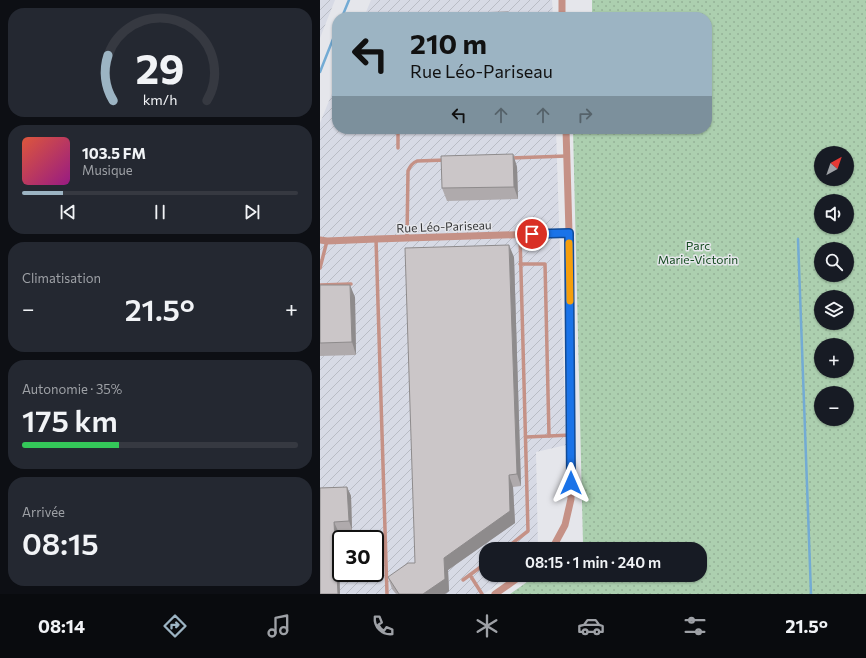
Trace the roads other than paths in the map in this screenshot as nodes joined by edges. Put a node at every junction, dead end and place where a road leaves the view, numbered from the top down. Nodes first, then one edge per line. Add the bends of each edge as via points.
1 (562, 0) edge
2 (562, 12) edge
3 (398, 134) edge
4 (566, 134) edge
5 (398, 148) dead end
6 (567, 156) junction
7 (502, 158) edge
8 (448, 160) edge
9 (569, 233) junction
10 (520, 235) junction
11 (407, 238) junction
12 (376, 239) junction
13 (324, 241) edge
14 (520, 264) junction
15 (320, 268) edge
16 (351, 284) edge
17 (320, 285) edge
18 (571, 435) junction
19 (549, 436) junction
20 (526, 437) junction
21 (514, 542) edge
22 (556, 542) edge
23 (479, 568) edge
24 (470, 575) junction
25 (463, 580) dead end
26 (512, 582) edge
27 (387, 594) edge
28 (482, 594) edge
29 (495, 594) edge

1 - 2 street
3 - 5 lane
4 - 6 street
6 - 7 lane
6 - 9 street
8 - 11 lane via 417,161 410,166
9 - 10 street, Rue Léo-Pariseau
9 - 18 street
10 - 11 street, Rue Léo-Pariseau
10 - 14 lane
11 - 12 street, Rue Léo-Pariseau
12 - 13 street, Rue Léo-Pariseau
12 - 27 lane
13 - 15 lane
14 - 19 lane via 545,264
14 - 20 lane
16 - 17 lane
18 - 19 lane
18 - 22 street via 572,499 565,525
19 - 20 lane
20 - 21 lane via 528,531
23 - 24 lane
24 - 25 lane
24 - 28 lane
26 - 29 street

